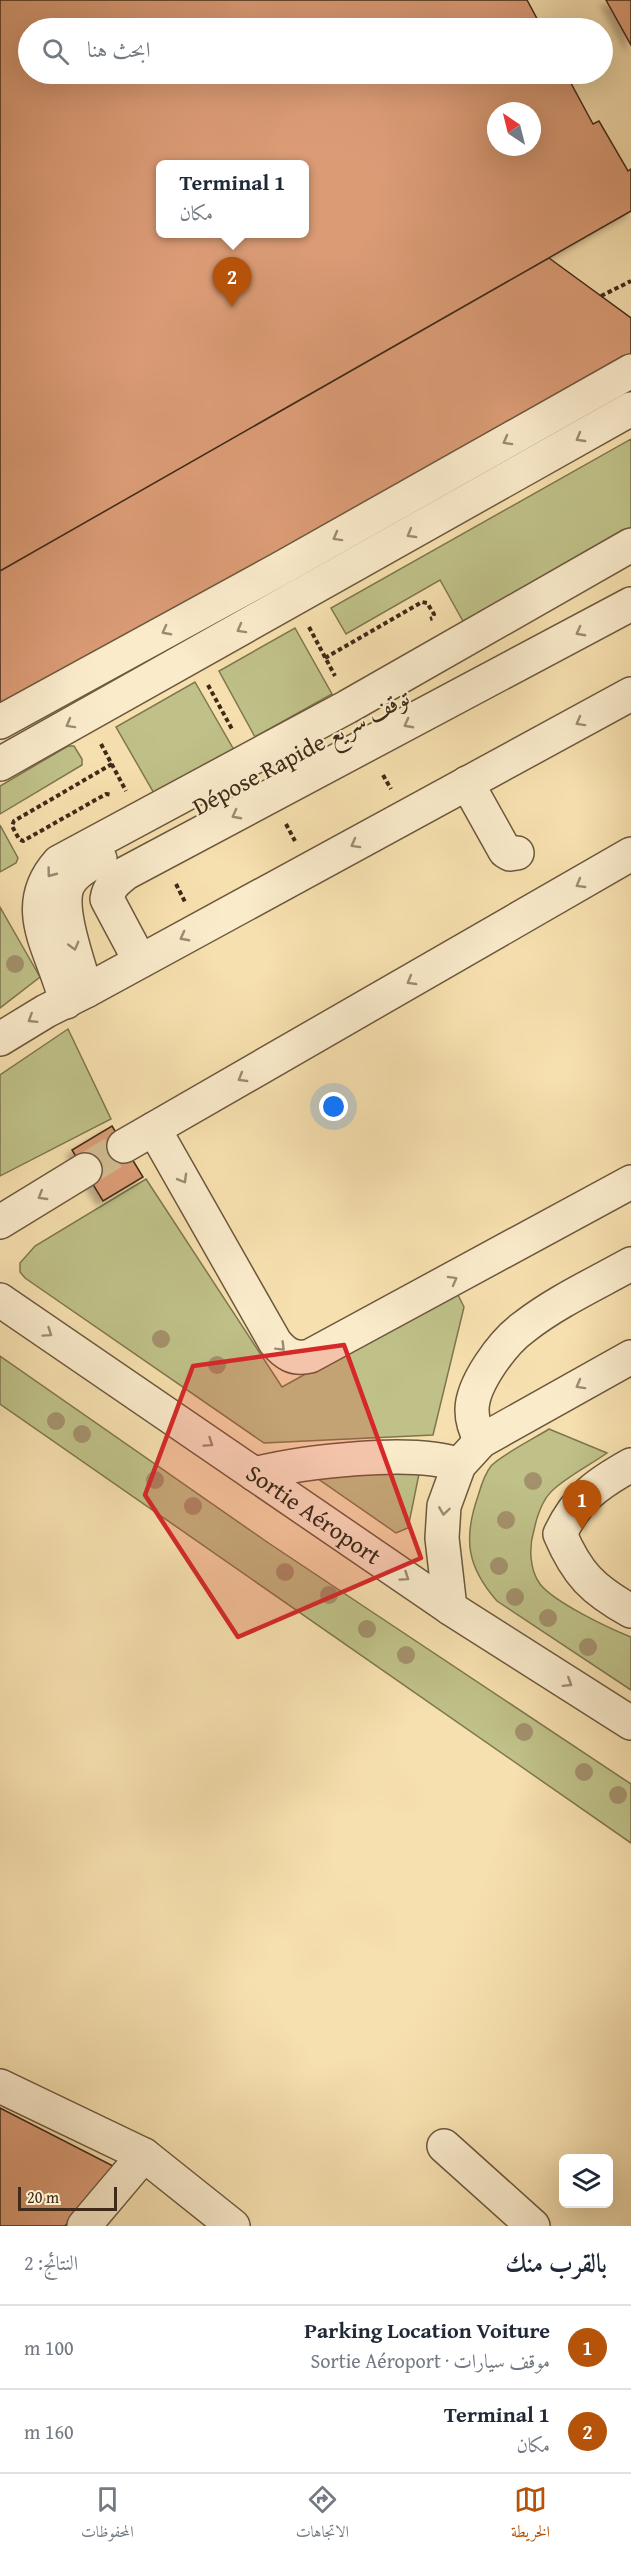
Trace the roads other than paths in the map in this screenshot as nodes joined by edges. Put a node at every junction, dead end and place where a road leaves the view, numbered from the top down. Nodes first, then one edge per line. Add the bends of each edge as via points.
1 (631, 371) edge
2 (631, 409) edge
3 (631, 545) edge
4 (631, 569) edge
5 (631, 604) edge
6 (631, 694) edge
7 (0, 722) edge
8 (0, 764) edge
9 (467, 783) junction
10 (518, 853) dead end
11 (631, 854) edge
12 (140, 961) junction
13 (76, 996) junction
14 (0, 1039) edge
15 (154, 1129) junction
16 (124, 1146) tunnel mouth
17 (85, 1170) tunnel mouth
18 (631, 1182) edge
19 (0, 1222) edge
20 (631, 1264) edge
21 (0, 1300) edge
22 (631, 1357) edge
23 (481, 1441) junction
24 (459, 1465) junction
25 (631, 1465) edge
26 (254, 1474) junction
27 (450, 1608) junction
28 (631, 1611) edge
29 (631, 1723) edge
30 (0, 2086) edge
31 (444, 2146) dead end
32 (144, 2155) junction
33 (84, 2226) edge
34 (233, 2226) edge
35 (533, 2226) edge

1 -> 7 street
2 -> 8 street
3 -> 13 street via 347,707 59,862 40,890 38,907
4 -> 13 street, Dépose Rapide توقف سريع via 355,724 77,873 65,900
5 -> 12 street via 126,873 114,882 107,899
6 -> 9 street
9 - 10 street via 505,851
9 -> 12 street
11 -> 15 street
12 - 13 street
13 -> 14 street
15 - 16 street
15 -> 18 street via 275,1342 283,1351 299,1358 310,1356 421,1298
17 -> 19 street
20 - 23 street via 546,1312 501,1349 482,1376 471,1410
21 -> 26 street, Sortie Aéroport
22 -> 23 street
23 - 24 street
24 - 26 street via 444,1459 373,1459 290,1465
24 -> 27 street via 444,1506 442,1538
25 - 28 street via 582,1498 560,1534 584,1579
26 -> 27 street, Sortie Aéroport
27 -> 29 street, Sortie Aéroport
30 - 32 street
31 - 35 street
32 - 33 street
32 - 34 street

